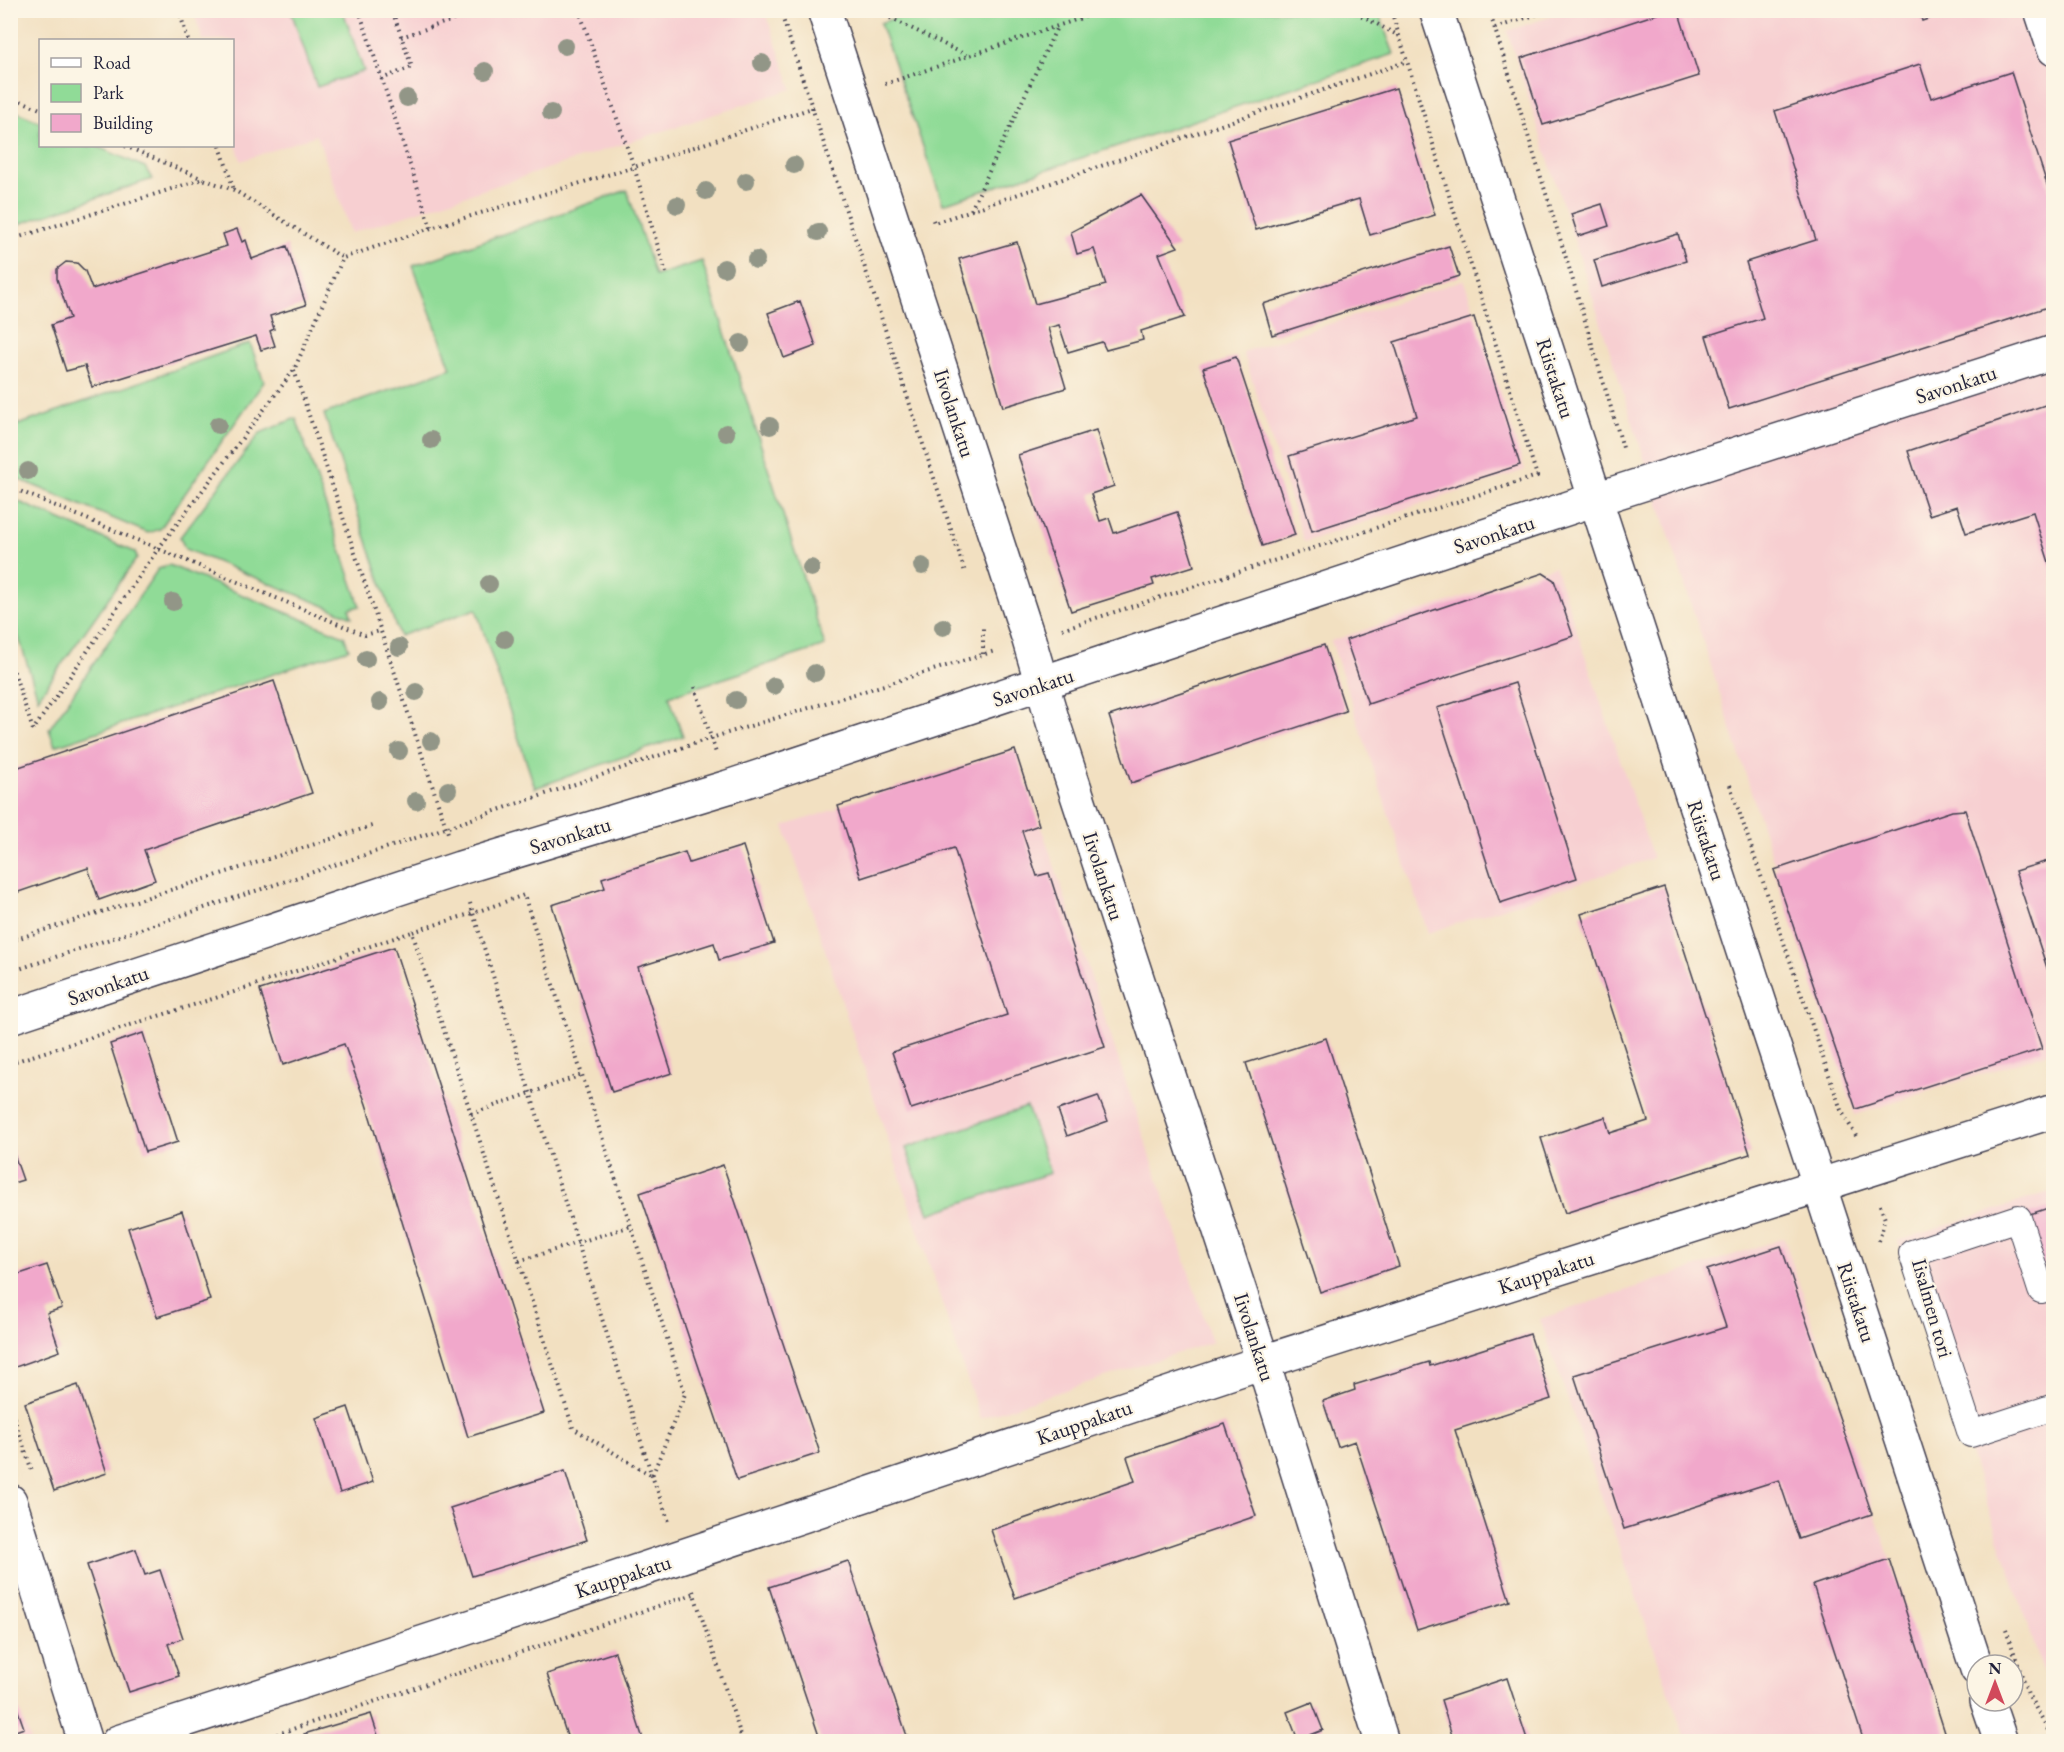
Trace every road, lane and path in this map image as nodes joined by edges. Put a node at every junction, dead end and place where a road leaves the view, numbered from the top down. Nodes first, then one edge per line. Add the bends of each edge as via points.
1 (179, 10) edge
2 (359, 10) edge
3 (392, 10) edge
4 (483, 10) edge
5 (579, 10) edge
6 (780, 10) edge
7 (824, 10) edge
8 (874, 10) edge
9 (1105, 10) edge
10 (1351, 10) edge
11 (1391, 10) edge
12 (1436, 10) edge
13 (1490, 10) edge
14 (1550, 10) edge
15 (2041, 10) edge
16 (1057, 27) junction
17 (1495, 28) junction
18 (401, 37) junction
19 (1400, 37) junction
20 (188, 39) edge
21 (2054, 49) edge
22 (968, 56) junction
23 (1408, 60) junction
24 (886, 72) dead end
25 (381, 78) junction
26 (889, 82) junction
27 (892, 93) dead end
28 (10, 96) edge
29 (813, 107) junction
30 (39, 109) edge
31 (127, 147) edge
32 (220, 147) edge
33 (634, 166) junction
34 (203, 179) junction
35 (234, 190) junction
36 (971, 210) junction
37 (931, 212) dead end
38 (431, 228) junction
39 (10, 240) edge
40 (343, 258) junction
41 (666, 273) dead end
42 (2054, 352) edge
43 (294, 370) junction
44 (1637, 486) junction
45 (10, 487) edge
46 (1596, 499) junction
47 (158, 549) junction
48 (966, 573) dead end
49 (980, 616) dead end
50 (380, 631) junction
51 (1056, 631) dead end
52 (998, 650) dead end
53 (983, 654) junction
54 (10, 660) edge
55 (1041, 684) junction
56 (695, 687) dead end
57 (711, 738) junction
58 (1726, 774) dead end
59 (375, 825) dead end
60 (446, 828) junction
61 (460, 868) junction
62 (473, 913) junction
63 (412, 932) junction
64 (10, 941) edge
65 (10, 972) edge
66 (10, 1017) edge
67 (10, 1063) edge
68 (582, 1075) junction
69 (531, 1093) junction
70 (2054, 1111) edge
71 (471, 1114) junction
72 (1867, 1170) junction
73 (1819, 1185) junction
74 (631, 1226) junction
75 (578, 1243) junction
76 (1877, 1248) dead end
77 (519, 1261) junction
78 (2054, 1286) edge
79 (1263, 1362) junction
80 (2054, 1407) edge
81 (652, 1476) junction
82 (10, 1501) edge
83 (670, 1526) dead end
84 (691, 1587) dead end
85 (694, 1594) junction
86 (2005, 1627) dead end
87 (1972, 1653) edge
88 (1992, 1713) edge
89 (2054, 1741) edge
90 (85, 1742) edge
91 (118, 1742) edge
92 (254, 1742) edge
93 (743, 1742) edge
94 (1382, 1742) edge
95 (2001, 1742) edge

1 - 20 path
2 - 25 path
3 - 18 path
4 - 18 path
5 - 33 path
6 - 29 path
7 - 55 street, Iivolankatu
8 - 22 path
9 - 16 path
10 - 19 path
11 - 19 path
12 - 46 street, Riistakatu
13 - 17 path
14 - 17 path
15 - 21 street
16 - 22 path
16 - 36 path
17 - 44 path
18 - 25 path via 412,67
19 - 23 path
22 - 26 path
23 - 36 path
23 - 51 path via 1536,476
24 - 26 path
25 - 38 path
26 - 27 path
28 - 30 path
29 - 33 path
29 - 48 path
31 - 34 path
32 - 35 path
33 - 38 path
33 - 41 path
34 - 35 path
34 - 39 path
35 - 40 path
36 - 37 path via 934,223
38 - 40 path
40 - 43 path
42 - 44 street, Savonkatu
43 - 47 path
43 - 50 path
44 - 46 street, Savonkatu
45 - 47 path
46 - 55 street, Savonkatu
46 - 73 street, Riistakatu
47 - 50 path via 365,635
47 - 54 path via 33,730
49 - 53 path via 984,627
50 - 60 path
52 - 53 path
53 - 57 path
55 - 61 street, Savonkatu via 728,787
55 - 79 street, Iivolankatu
56 - 57 path
57 - 60 path
58 - 72 path via 1841,1110 1854,1132
59 - 64 path
60 - 65 path
61 - 62 path
61 - 66 street, Savonkatu
62 - 63 path
62 - 68 path via 524,895
62 - 69 path
63 - 67 path
63 - 71 path
68 - 69 path
68 - 74 path
69 - 71 path
69 - 75 path
70 - 72 street, Kauppakatu
71 - 77 path
72 - 73 street, Kauppakatu
72 - 76 path via 1885,1219
73 - 79 street, Kauppakatu
73 - 87 street, Riistakatu
74 - 75 path
74 - 81 path via 685,1394
75 - 77 path
75 - 81 path
77 - 81 path via 573,1428
78 - 80 street, Iisalmen tori via 2041,1290 2018,1218 1912,1253 1971,1434
79 - 91 street, Kauppakatu
79 - 94 street, Iivolankatu
81 - 83 path
82 - 90 street
84 - 85 path
85 - 92 path
85 - 93 path
86 - 89 path via 2028,1694
88 - 95 street

